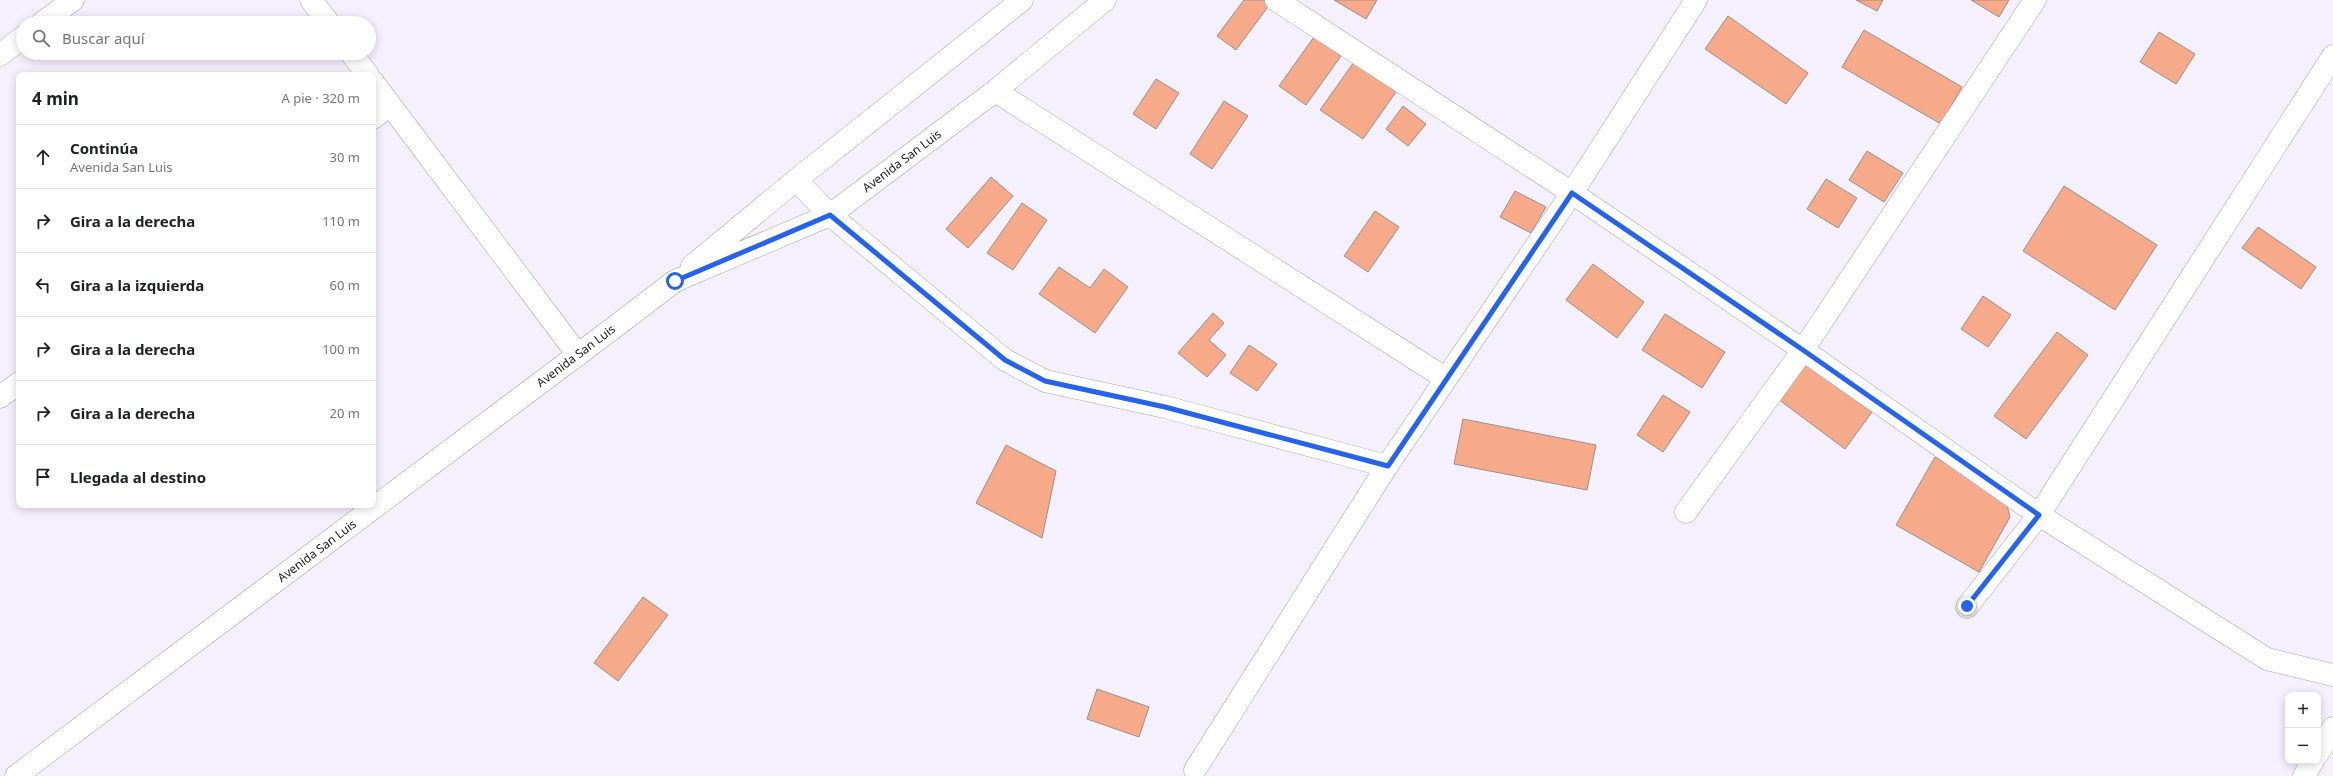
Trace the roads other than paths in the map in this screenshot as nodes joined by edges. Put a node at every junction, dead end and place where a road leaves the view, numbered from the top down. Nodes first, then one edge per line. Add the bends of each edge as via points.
1 (73, 0) edge
2 (311, 0) edge
3 (1022, 0) edge
4 (1105, 0) edge
5 (1276, 0) edge
6 (1696, 0) edge
7 (2035, 0) edge
8 (51, 16) edge
9 (324, 16) edge
10 (16, 42) edge
11 (0, 54) edge
12 (2333, 56) edge
13 (356, 60) edge
14 (366, 72) edge
15 (376, 86) edge
16 (995, 91) junction
17 (390, 105) junction
18 (376, 116) edge
19 (796, 180) junction
20 (1572, 193) junction
21 (830, 215) junction
22 (675, 281) junction
23 (1803, 350) junction
24 (578, 355) junction
25 (1445, 378) junction
26 (16, 385) edge
27 (0, 397) edge
28 (1388, 466) junction
29 (376, 506) edge
30 (374, 508) edge
31 (1686, 512) dead end
32 (2039, 515) junction
33 (1967, 606) dead end
34 (2333, 675) edge
35 (2333, 728) edge
36 (2321, 748) edge
37 (2311, 764) edge
38 (1195, 770) dead end
39 (16, 776) edge
40 (2304, 776) edge

1 - 8 street
2 - 9 street
3 - 19 street, Avenida San Luis
4 - 16 street, Avenida San Luis
5 - 20 street
6 - 20 street
7 - 23 street
10 - 11 street
12 - 32 street
13 - 14 street
15 - 17 street
16 - 21 street, Avenida San Luis
16 - 25 street
17 - 18 street
17 - 24 street
19 - 21 street
19 - 22 street, Avenida San Luis
20 - 23 street
20 - 25 street
21 - 22 street, Avenida San Luis
21 - 28 street via 1005,360 1045,381 1165,407
22 - 24 street, Avenida San Luis
23 - 31 street
23 - 32 street
24 - 29 street, Avenida San Luis
25 - 28 street
26 - 27 street
28 - 38 street
30 - 39 street, Avenida San Luis
32 - 33 street
32 - 34 street via 2267,658
35 - 36 street
37 - 40 street

